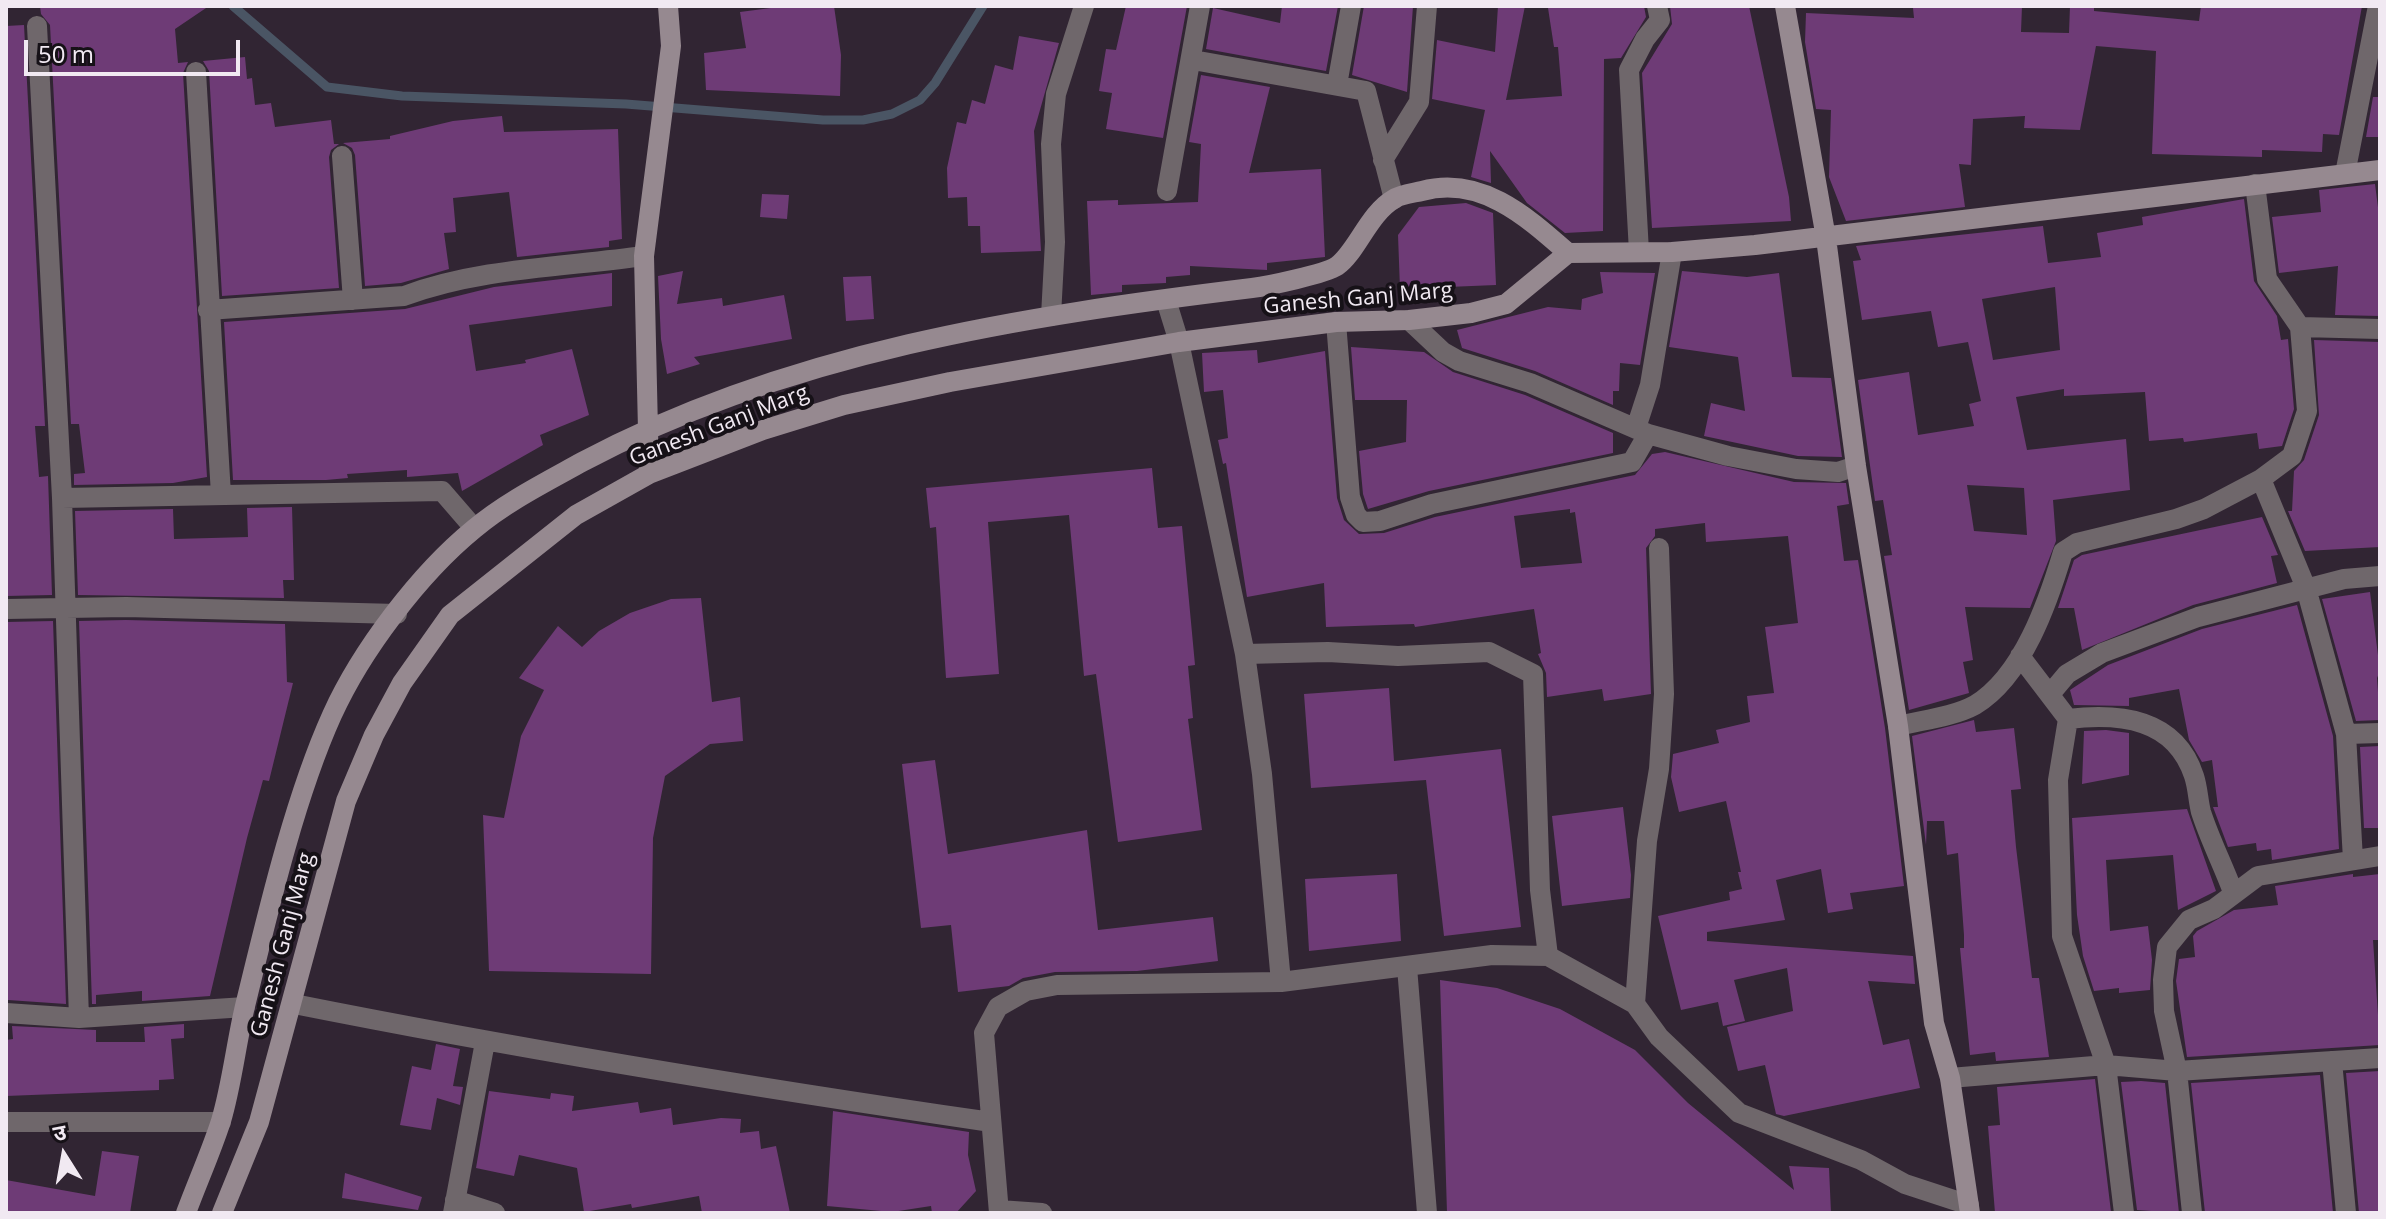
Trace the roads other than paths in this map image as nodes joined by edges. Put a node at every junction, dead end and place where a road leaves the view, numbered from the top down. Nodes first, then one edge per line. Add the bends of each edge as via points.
1 (668, 6) edge
2 (1084, 6) edge
3 (1200, 6) edge
4 (1351, 6) edge
5 (1427, 6) edge
6 (1657, 6) edge
7 (1785, 6) edge
8 (2378, 6) edge
9 (37, 26) dead end
10 (1193, 60) junction
11 (196, 72) dead end
12 (1337, 85) junction
13 (342, 156) dead end
14 (1383, 160) junction
15 (2380, 170) edge
16 (2345, 174) junction
17 (2255, 184) junction
18 (1167, 191) dead end
19 (1394, 199) junction
20 (1826, 238) junction
21 (1639, 252) junction
22 (1672, 252) junction
23 (1568, 253) junction
24 (644, 256) junction
25 (353, 300) junction
26 (1166, 300) junction
27 (208, 310) junction
28 (1051, 316) junction
29 (1409, 320) junction
30 (1336, 322) junction
31 (2300, 327) junction
32 (2380, 329) edge
33 (1179, 342) junction
34 (648, 427) junction
35 (1642, 431) junction
36 (1856, 466) junction
37 (649, 474) junction
38 (2261, 479) junction
39 (221, 495) junction
40 (62, 498) junction
41 (474, 528) junction
42 (1659, 548) dead end
43 (2380, 576) edge
44 (2306, 588) junction
45 (64, 606) junction
46 (6, 609) edge
47 (397, 614) junction
48 (1245, 654) junction
49 (2020, 656) junction
50 (2051, 693) junction
51 (2068, 719) junction
52 (1898, 726) junction
53 (2380, 733) edge
54 (2346, 734) junction
55 (2380, 856) edge
56 (2353, 860) junction
57 (2233, 892) junction
58 (1548, 956) junction
59 (1407, 967) junction
60 (1281, 982) junction
61 (294, 1004) junction
62 (1635, 1004) junction
63 (245, 1007) junction
64 (6, 1013) edge
65 (79, 1018) junction
66 (485, 1042) junction
67 (2380, 1058) edge
68 (2332, 1061) junction
69 (2106, 1065) junction
70 (2177, 1071) junction
71 (1950, 1078) junction
72 (6, 1122) edge
73 (221, 1122) junction
74 (991, 1122) junction
75 (454, 1207) edge
76 (1970, 1209) edge
77 (999, 1212) edge
78 (186, 1213) edge
79 (222, 1213) edge
80 (495, 1213) edge
81 (1042, 1213) edge
82 (1427, 1213) edge
83 (2124, 1213) edge
84 (2192, 1213) edge
85 (2346, 1213) edge

1 - 24 main road via 671,46
2 - 28 street via 1055,106
3 - 10 street
4 - 12 street
5 - 14 street via 1419,102
6 - 21 street via 1660,20 1629,70
7 - 20 main road
8 - 16 street
9 - 40 street
10 - 12 street
10 - 18 street
11 - 27 street
12 - 14 street via 1366,91
13 - 25 street
14 - 19 street
15 - 16 main road
16 - 17 main road
17 - 20 main road
17 - 31 street via 2267,279
19 - 23 main road via 1435,187 1468,188 1524,214
19 - 26 main road via 1365,227 1338,266 1269,285
20 - 22 main road
20 - 36 main road
21 - 22 main road
21 - 23 main road
22 - 35 street
23 - 29 main road, Ganesh Ganj Marg via 1506,304
24 - 25 street
24 - 34 main road
25 - 27 street
26 - 28 main road
26 - 33 street
27 - 39 street
28 - 34 main road via 843,359
29 - 30 main road, Ganesh Ganj Marg
29 - 35 street via 1459,361 1530,383
30 - 33 main road, Ganesh Ganj Marg
30 - 35 street via 1350,497 1363,522 1632,462
31 - 32 street
31 - 38 street via 2307,411 2292,456
33 - 37 main road, Ganesh Ganj Marg via 844,405
33 - 48 street
34 - 37 main road
34 - 41 main road via 546,481
35 - 36 street via 1796,469 1838,472
36 - 52 main road
37 - 61 main road, Ganesh Ganj Marg via 576,515 474,594 450,615 402,683 346,801
38 - 44 street
38 - 49 street via 2176,519 2077,543 2063,552 2050,597
39 - 40 street
39 - 41 street via 442,491
40 - 45 street
41 - 47 main road
42 - 62 street via 1664,694
43 - 44 street
44 - 50 street via 2198,617 2102,653 2067,674
44 - 54 street
45 - 46 street
45 - 47 street
45 - 65 street
47 - 63 main road via 357,667 331,718 294,824
48 - 58 street via 1489,652 1533,674 1540,890
48 - 60 street
49 - 50 street
49 - 52 street via 1974,705
50 - 51 street
51 - 57 street via 2097,716 2148,724 2173,738 2194,775 2200,809
51 - 69 street via 2058,780 2062,936
52 - 71 main road via 1934,1023
53 - 54 street
54 - 56 street
55 - 56 street
56 - 57 street via 2258,876
57 - 70 street via 2214,909 2189,920 2167,947 2164,1011
58 - 59 street via 1492,955
58 - 62 street
59 - 60 street
59 - 82 street
60 - 74 street via 1057,985 1026,991 998,1007 984,1033
61 - 66 street
61 - 79 main road, Ganesh Ganj Marg via 259,1122
62 - 76 street via 1659,1037 1739,1113
63 - 65 street
63 - 73 main road
64 - 65 street
66 - 74 street
66 - 75 street
67 - 68 street
68 - 70 street
68 - 85 street
69 - 70 street
69 - 71 street
69 - 83 street
70 - 84 street
71 - 76 main road
72 - 73 street
73 - 78 main road
74 - 77 street
75 - 80 street
77 - 81 street

